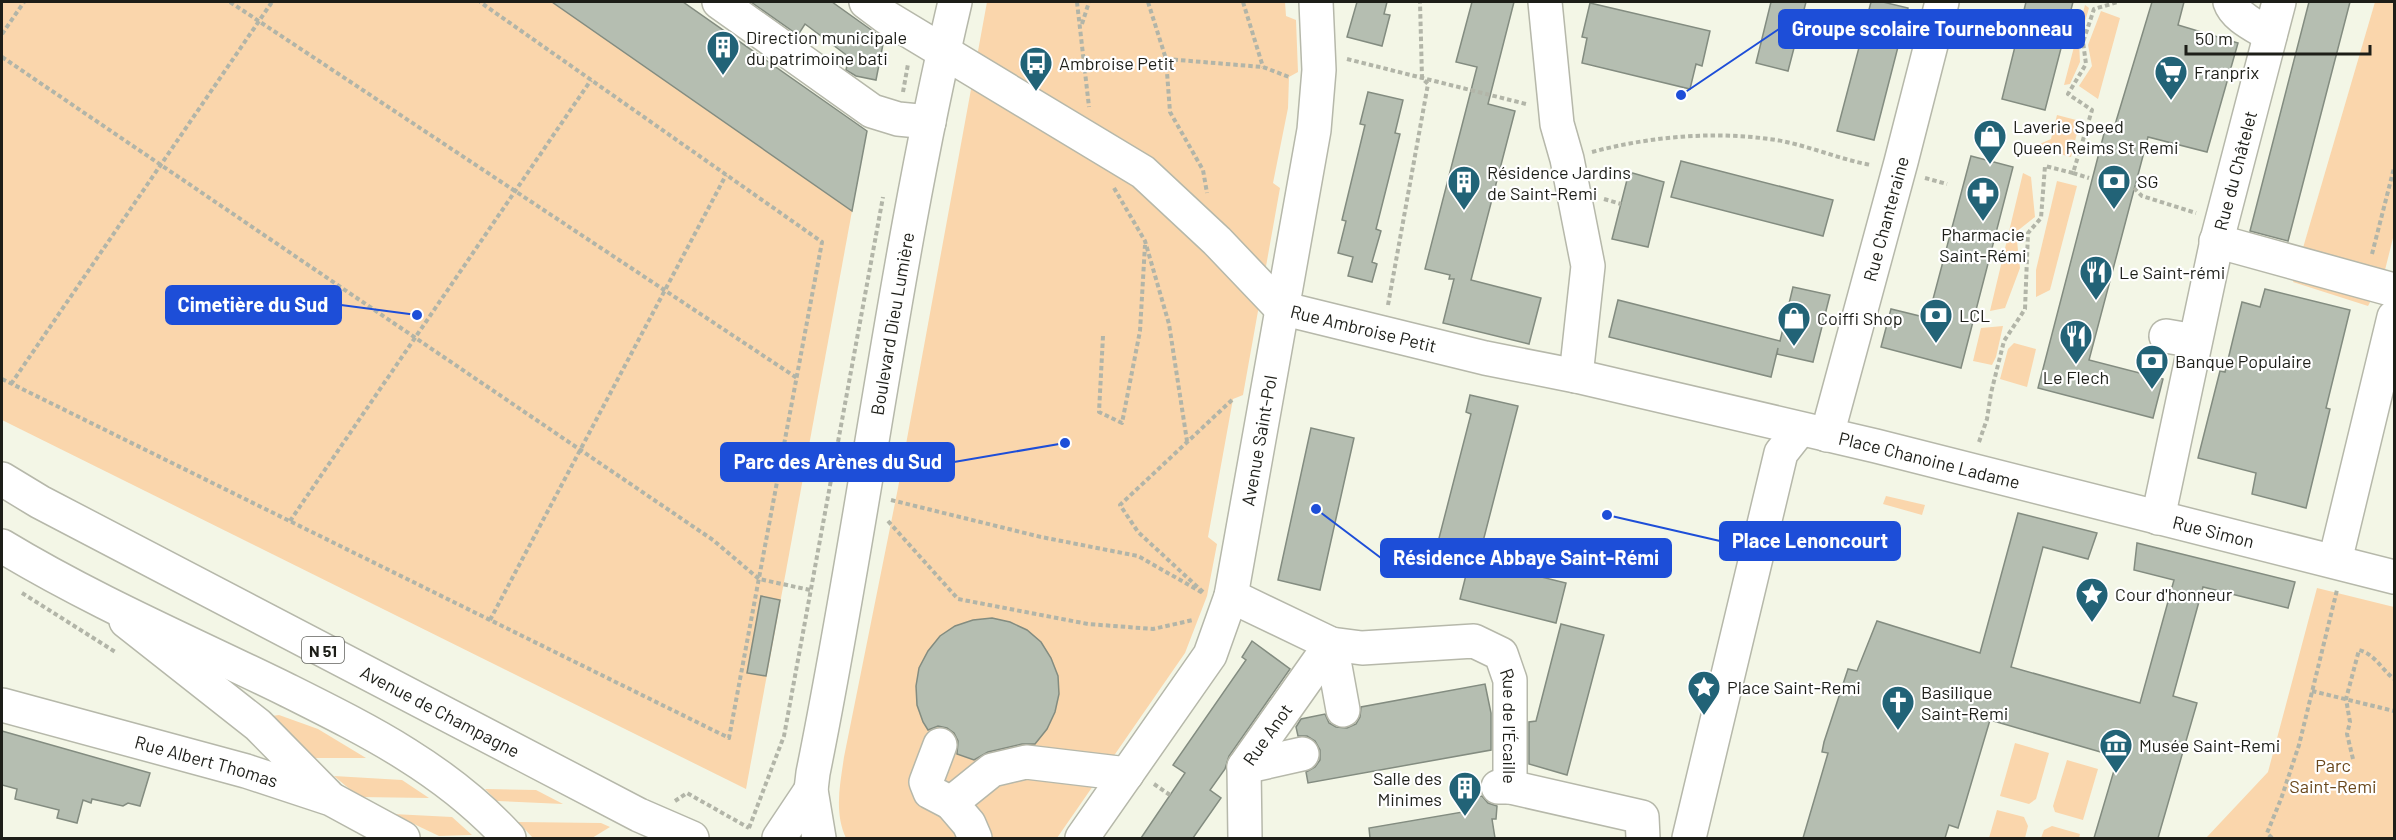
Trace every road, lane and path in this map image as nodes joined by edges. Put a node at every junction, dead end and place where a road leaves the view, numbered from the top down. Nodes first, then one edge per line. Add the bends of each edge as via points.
1 (24, 2) edge
2 (230, 2) edge
3 (272, 2) edge
4 (480, 2) edge
5 (719, 2) edge
6 (866, 2) edge
7 (955, 2) edge
8 (1077, 2) edge
9 (1089, 2) edge
10 (1148, 2) edge
11 (1243, 2) edge
12 (1316, 2) edge
13 (1420, 2) edge
14 (1545, 2) edge
15 (1942, 2) edge
16 (2118, 2) edge
17 (2230, 2) edge
18 (2278, 2) edge
19 (259, 21) junction
20 (1082, 25) junction
21 (2, 34) edge
22 (914, 34) junction
23 (2270, 34) junction
24 (1318, 51) junction
25 (944, 53) junction
26 (2, 57) edge
27 (1166, 59) junction
28 (1263, 67) junction
29 (1289, 77) dead end
30 (1422, 78) junction
31 (591, 80) junction
32 (1556, 111) junction
33 (913, 121) junction
34 (1097, 143) junction
35 (1567, 159) junction
36 (160, 165) junction
37 (2394, 168) edge
38 (1899, 170) junction
39 (2073, 173) junction
40 (726, 175) junction
41 (2089, 178) dead end
42 (1947, 184) dead end
43 (2134, 188) dead end
44 (515, 191) junction
45 (883, 196) dead end
46 (2213, 232) junction
47 (1145, 241) junction
48 (1217, 242) junction
49 (2380, 286) edge
50 (665, 290) junction
51 (1281, 308) junction
52 (2394, 317) edge
53 (1383, 333) junction
54 (1103, 336) dead end
55 (415, 338) junction
56 (1576, 376) junction
57 (797, 378) junction
58 (2, 379) edge
59 (11, 384) junction
60 (1233, 399) dead end
61 (1987, 419) dead end
62 (1814, 432) junction
63 (1187, 441) junction
64 (580, 449) junction
65 (2, 479) edge
66 (2033, 484) joint
67 (864, 493) junction
68 (2158, 518) junction
69 (290, 521) junction
70 (2, 546) edge
71 (2340, 563) junction
72 (2394, 577) edge
73 (759, 579) junction
74 (810, 590) junction
75 (98, 599) junction
76 (1228, 604) junction
77 (490, 620) junction
78 (1331, 644) junction
79 (2394, 679) edge
80 (2312, 691) junction
81 (2346, 699) junction
82 (2, 705) edge
83 (1343, 710) dead end
84 (2394, 711) edge
85 (940, 744) dead end
86 (1300, 746) dead end
87 (1251, 757) junction
88 (2353, 759) dead end
89 (1127, 774) junction
90 (811, 790) junction
91 (687, 793) dead end
92 (331, 799) junction
93 (951, 803) junction
94 (743, 824) dead end
95 (764, 833) edge
96 (403, 838) edge
97 (509, 838) edge
98 (692, 838) edge
99 (819, 838) edge
100 (975, 838) edge
101 (1083, 838) edge
102 (1245, 838) edge
103 (1643, 838) edge
104 (1689, 838) edge
105 (2272, 838) edge

1 - 21 path
2 - 19 path
3 - 19 path
4 - 31 path
5 - 33 street via 872,111
6 - 22 street, Rue Ambroise Petit
7 - 25 street, Boulevard Dieu Lumière
8 - 20 path
9 - 20 path
10 - 27 path
11 - 28 path
12 - 24 street, Avenue Saint-Pol
13 - 30 path
14 - 32 street
15 - 38 street, Rue Chanteraine
16 - 39 path via 2094,9 2083,42 2086,64 2068,94 2092,110
17 - 23 street via 2242,17
18 - 23 street, Rue du Châtelet
19 - 36 path
19 - 44 path
20 - 34 path via 1090,112
22 - 25 street, Rue Ambroise Petit
22 - 33 path
23 - 46 street, Rue du Châtelet
24 - 30 path
24 - 51 street, Avenue Saint-Pol via 1314,130
25 - 33 street, Boulevard Dieu Lumière
25 - 34 street, Rue Ambroise Petit
26 - 36 path
27 - 28 path
27 - 48 path via 1170,111 1203,170
28 - 29 path
30 - 32 path
30 - 53 path via 1428,84
31 - 40 path
31 - 44 path
32 - 35 street
33 - 67 street, Boulevard Dieu Lumière
34 - 47 path via 1104,171
34 - 48 street, Rue Ambroise Petit via 1143,172
35 - 38 path via 1619,145 1697,136 1770,139
35 - 56 street via 1588,266
36 - 55 path
36 - 59 path
37 - 49 path
38 - 42 path
38 - 62 street, Rue Chanteraine via 1836,405
39 - 41 path
39 - 61 path via 2045,166 2041,218 2028,233 2025,309 2004,340
40 - 50 path
40 - 57 path via 822,242
43 - 46 path via 2142,196
44 - 50 path
44 - 55 path
45 - 74 path
46 - 49 street
46 - 68 street, Rue du Châtelet via 2181,339
47 - 54 path via 1140,331 1122,423 1099,412
47 - 63 path via 1169,324
48 - 51 street, Rue Ambroise Petit
50 - 57 path
50 - 64 path
51 - 53 street, Rue Ambroise Petit
51 - 76 street, Avenue Saint-Pol
52 - 71 street
53 - 56 street, Rue Ambroise Petit
55 - 64 path
55 - 69 path
56 - 62 street, Rue Ambroise Petit
57 - 73 path
58 - 59 path
59 - 69 path
60 - 63 path
62 - 66 street, Place Chanoine Ladame
62 - 104 street via 1781,453
63 - 67 path via 1120,505 1138,532 1207,596 1138,556 1041,537
64 - 73 path via 713,540
64 - 77 path
65 - 98 street, Avenue de Champagne / N 51 via 639,815
66 - 68 street, Rue Simon
67 - 76 path via 958,599 1088,624 1153,629
67 - 90 street, Boulevard Dieu Lumière
68 - 71 street, Rue Simon
69 - 77 path
70 - 75 street
71 - 72 street, Rue Simon
71 - 80 path
73 - 74 path
73 - 77 path via 729,738
74 - 95 path
75 - 92 street via 258,725
75 - 97 street via 385,740 442,777
76 - 78 street, Rue de l'Écaille
76 - 89 street, Avenue Saint-Pol via 1210,655
78 - 83 street
78 - 87 street, Rue Anot
78 - 103 street, Rue de l'Écaille via 1362,648 1474,641 1501,654 1510,680 1504,787 1642,817
79 - 81 path via 2373,656 2359,650
80 - 81 path
80 - 105 path via 2299,745 2267,833
81 - 84 path
81 - 88 path via 2350,722 2347,734
82 - 92 street, Rue Albert Thomas via 246,771
85 - 93 street via 926,782 930,792
86 - 87 street
87 - 102 street, Rue Anot
89 - 93 street via 1026,762 992,770
89 - 101 street, Avenue Saint-Pol
90 - 95 street
90 - 99 street
91 - 94 path
92 - 96 street, Rue Albert Thomas
93 - 100 street

